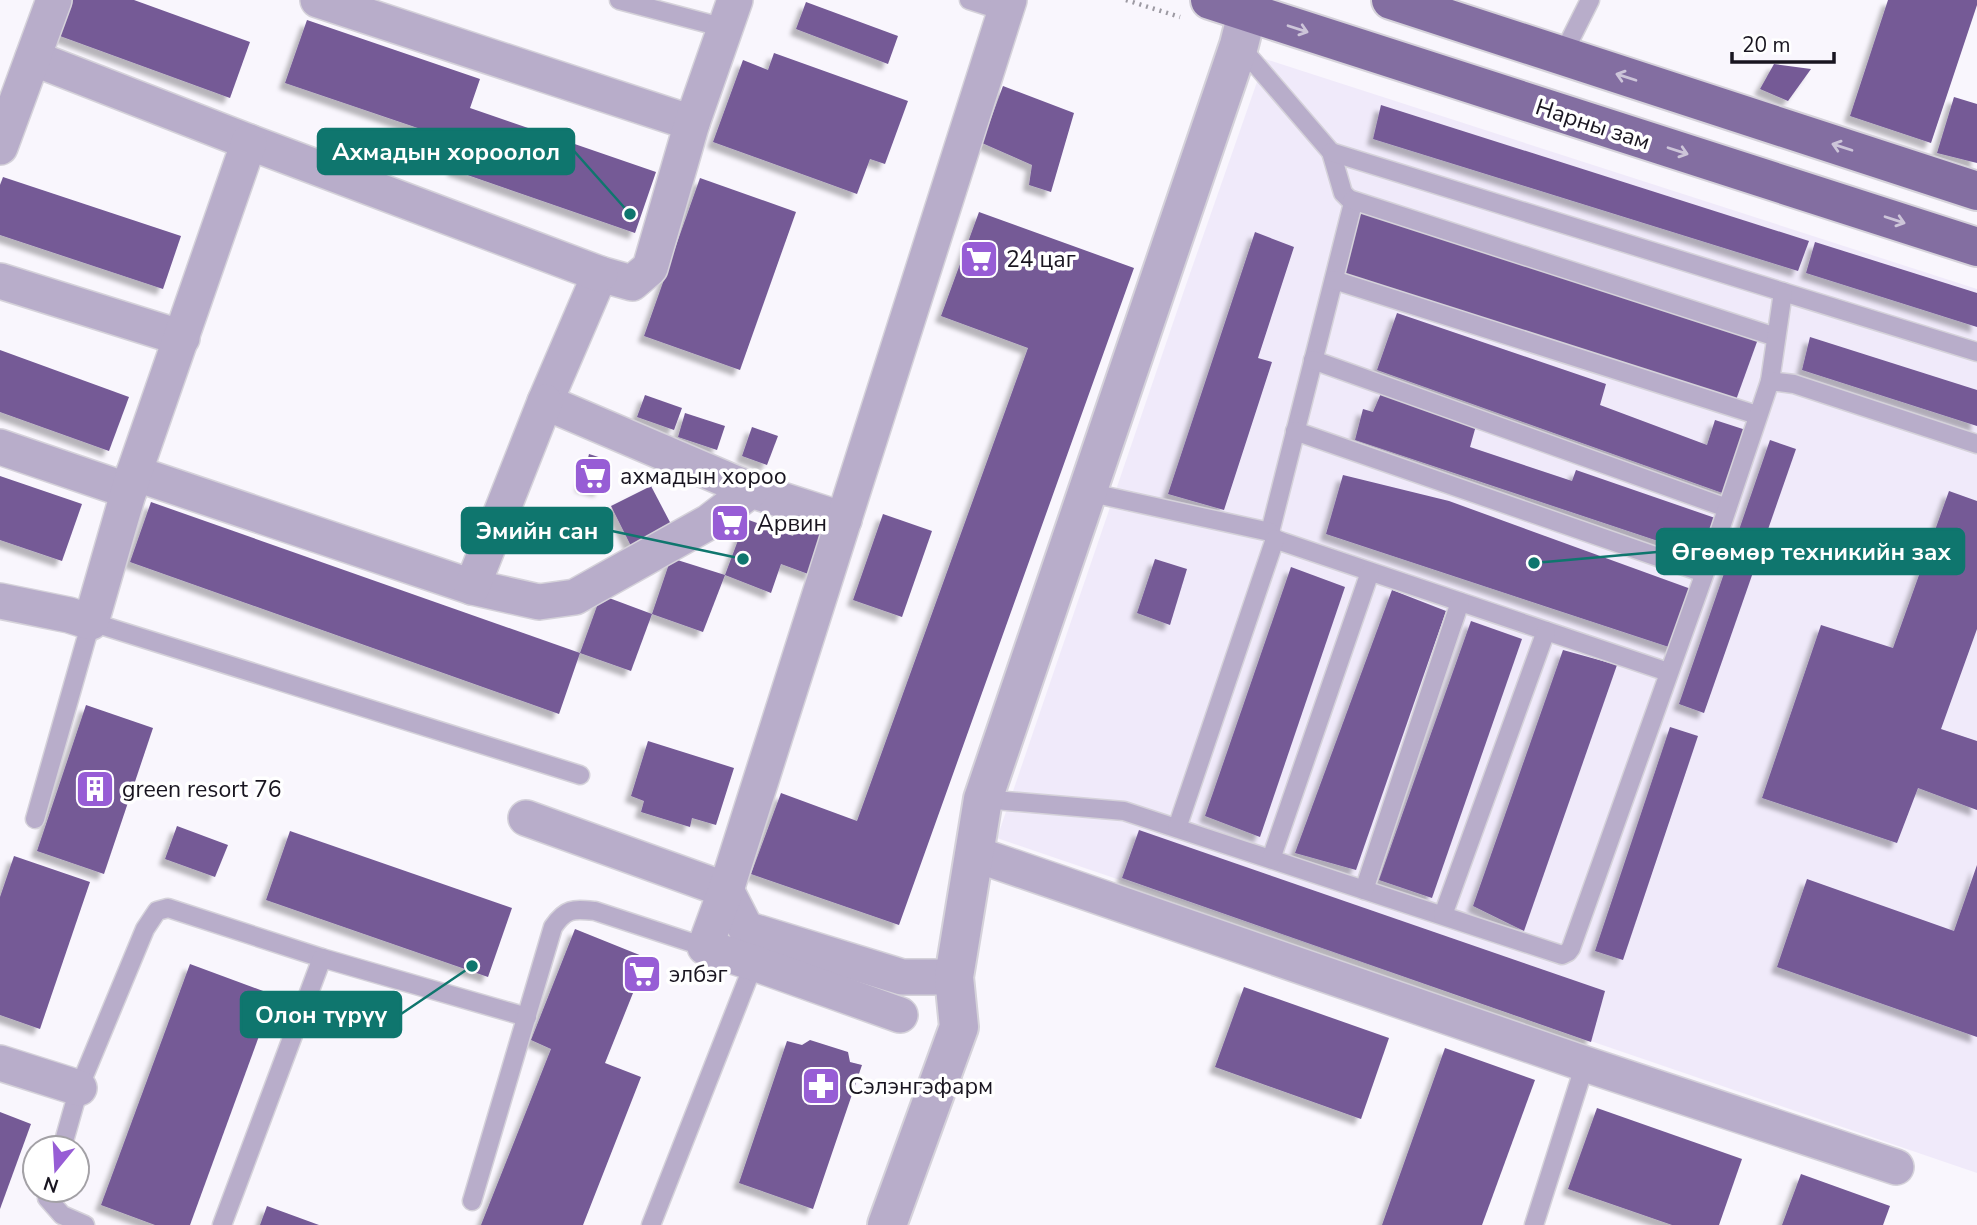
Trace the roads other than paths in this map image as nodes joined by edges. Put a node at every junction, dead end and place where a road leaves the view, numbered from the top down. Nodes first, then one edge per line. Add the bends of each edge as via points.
1 (54, 0) edge
2 (318, 0) edge
3 (618, 0) edge
4 (969, 0) edge
5 (1210, 0) edge
6 (1391, 0) edge
7 (1590, 0) edge
8 (1008, 6) edge
9 (730, 14) edge
10 (1243, 29) junction
11 (33, 58) junction
12 (1566, 58) junction
13 (692, 123) junction
14 (249, 142) junction
15 (0, 147) edge
16 (1331, 152) junction
17 (1977, 191) edge
18 (1352, 200) junction
19 (1977, 247) edge
20 (600, 274) junction
21 (1334, 280) junction
22 (0, 281) edge
23 (1783, 292) junction
24 (1776, 337) junction
25 (182, 338) junction
26 (1977, 352) edge
27 (1313, 360) junction
28 (1770, 381) junction
29 (545, 402) junction
30 (1758, 415) junction
31 (1295, 431) junction
32 (1977, 444) edge
33 (0, 447) edge
34 (132, 482) junction
35 (751, 490) junction
36 (1087, 492) junction
37 (1727, 508) junction
38 (844, 520) junction
39 (1272, 536) junction
40 (1370, 572) junction
41 (1704, 573) junction
42 (472, 587) junction
43 (0, 601) edge
44 (1460, 602) junction
45 (91, 622) junction
46 (1546, 631) junction
47 (1668, 672) junction
48 (580, 775) dead end
49 (983, 799) junction
50 (526, 818) dead end
51 (35, 819) dead end
52 (1177, 828) junction
53 (975, 853) junction
54 (1271, 859) junction
55 (726, 890) junction
56 (1364, 890) junction
57 (1443, 915) junction
58 (705, 947) junction
59 (321, 958) junction
60 (754, 962) junction
61 (954, 977) junction
62 (900, 1015) dead end
63 (527, 1017) junction
64 (0, 1063) edge
65 (1585, 1064) junction
66 (79, 1087) junction
67 (66, 1134) edge
68 (1896, 1167) dead end
69 (472, 1200) dead end
70 (52, 1204) edge
71 (85, 1225) edge
72 (222, 1225) edge
73 (651, 1225) edge
74 (887, 1225) edge
75 (1534, 1225) edge

1 - 11 street
2 - 13 street
3 - 9 lane
4 - 8 lane
5 - 10 main road, Нарны зам
6 - 12 main road via 1458,16
7 - 12 lane
8 - 38 street
9 - 13 street
10 - 16 lane
10 -> 19 main road, Нарны зам
10 - 36 street
11 - 14 street
11 - 15 street
17 -> 12 main road
13 - 20 street via 650,268 632,283
14 - 20 street
14 - 25 street
16 - 18 lane via 1343,193
16 - 23 lane
18 - 21 lane
18 - 24 lane
20 - 29 street
21 - 27 lane
21 - 30 lane
22 - 25 street
23 - 24 lane
23 - 26 lane
24 - 28 lane
25 - 34 street
27 - 31 lane
27 - 37 lane
28 - 30 lane
28 - 32 lane via 1794,384
29 - 35 street
29 - 42 street
30 - 37 lane
31 - 39 lane
31 - 41 lane
33 - 34 street
34 - 42 street
34 - 45 street
35 - 38 street
35 - 42 street via 709,523 575,597 539,602
36 - 39 lane
36 - 49 street
37 - 41 lane
38 - 55 street
39 - 40 lane
39 - 52 lane
40 - 44 lane
40 - 54 lane
41 - 47 lane
43 - 45 street
44 - 46 lane
44 - 56 lane
45 - 48 lane
45 - 51 lane
46 - 47 lane
46 - 57 lane
47 - 57 lane via 1568,952 1562,955
49 - 52 lane via 1124,811
49 - 53 street
50 - 55 street
52 - 54 lane
53 - 61 street
53 - 65 street
54 - 56 lane
55 - 58 street
55 - 61 street via 746,929 902,977
56 - 57 lane
58 - 60 street
58 - 63 lane via 595,911 576,909 561,914 553,927
59 - 63 lane
59 - 66 lane via 168,908 157,911 145,929
59 - 72 lane
60 - 62 street
60 - 73 lane
61 - 74 street via 959,1027
63 - 69 lane
64 - 66 street
65 - 68 street
65 - 75 lane
66 - 67 lane
70 - 71 lane via 62,1215

